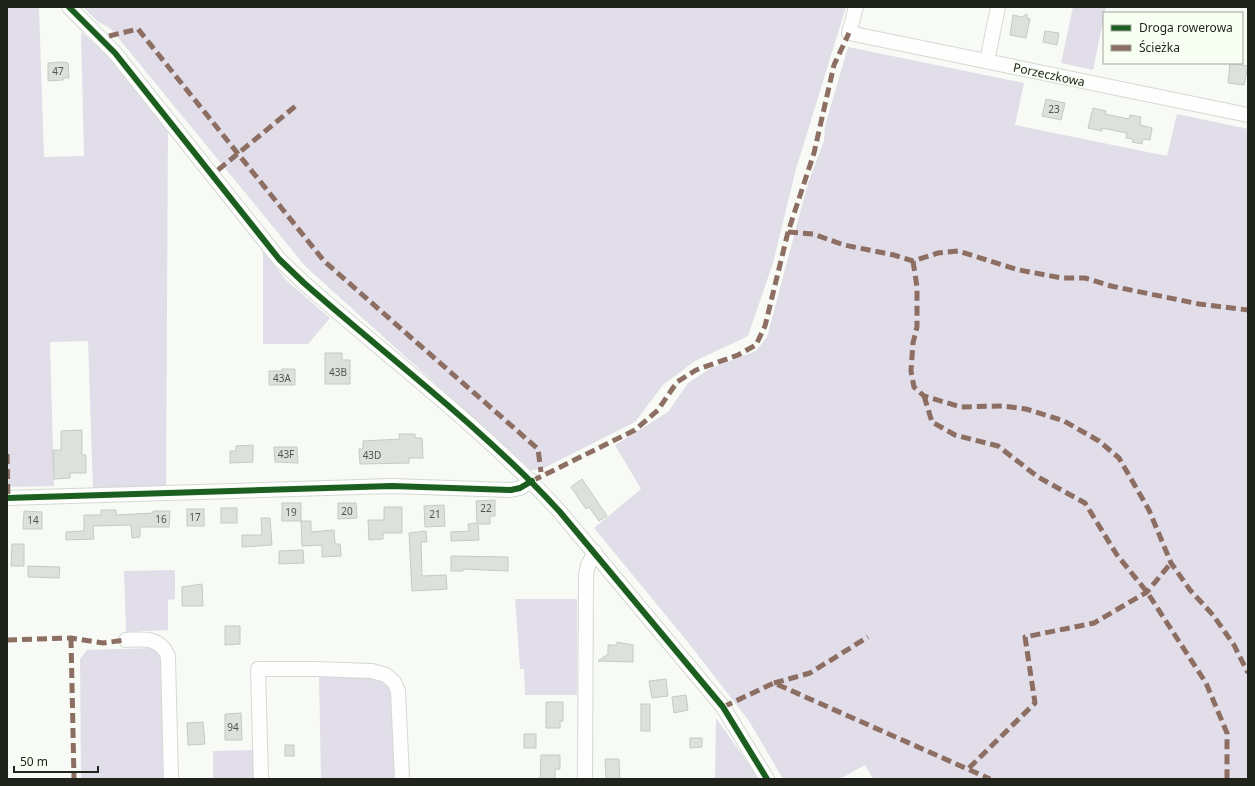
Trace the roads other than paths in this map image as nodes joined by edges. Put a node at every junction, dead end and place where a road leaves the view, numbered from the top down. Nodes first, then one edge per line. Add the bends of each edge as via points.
1 (69, 7) edge
2 (856, 7) edge
3 (998, 7) edge
4 (987, 62) junction
5 (1248, 115) edge
6 (532, 481) junction
7 (7, 498) edge
8 (595, 552) junction
9 (126, 640) dead end
10 (171, 779) edge
11 (261, 779) edge
12 (402, 779) edge
13 (585, 779) edge
14 (766, 779) edge

1 - 6 street via 115,53 280,258 304,283
2 - 4 street, Porzeczkowa via 849,33
3 - 4 street
4 - 5 street, Porzeczkowa
6 - 7 street via 511,490 392,486
6 - 8 street
8 - 13 street via 586,575
8 - 14 street via 723,707
9 - 10 street via 154,641 161,645 168,656
11 - 12 street via 258,669 372,671 386,675 394,682 398,691

